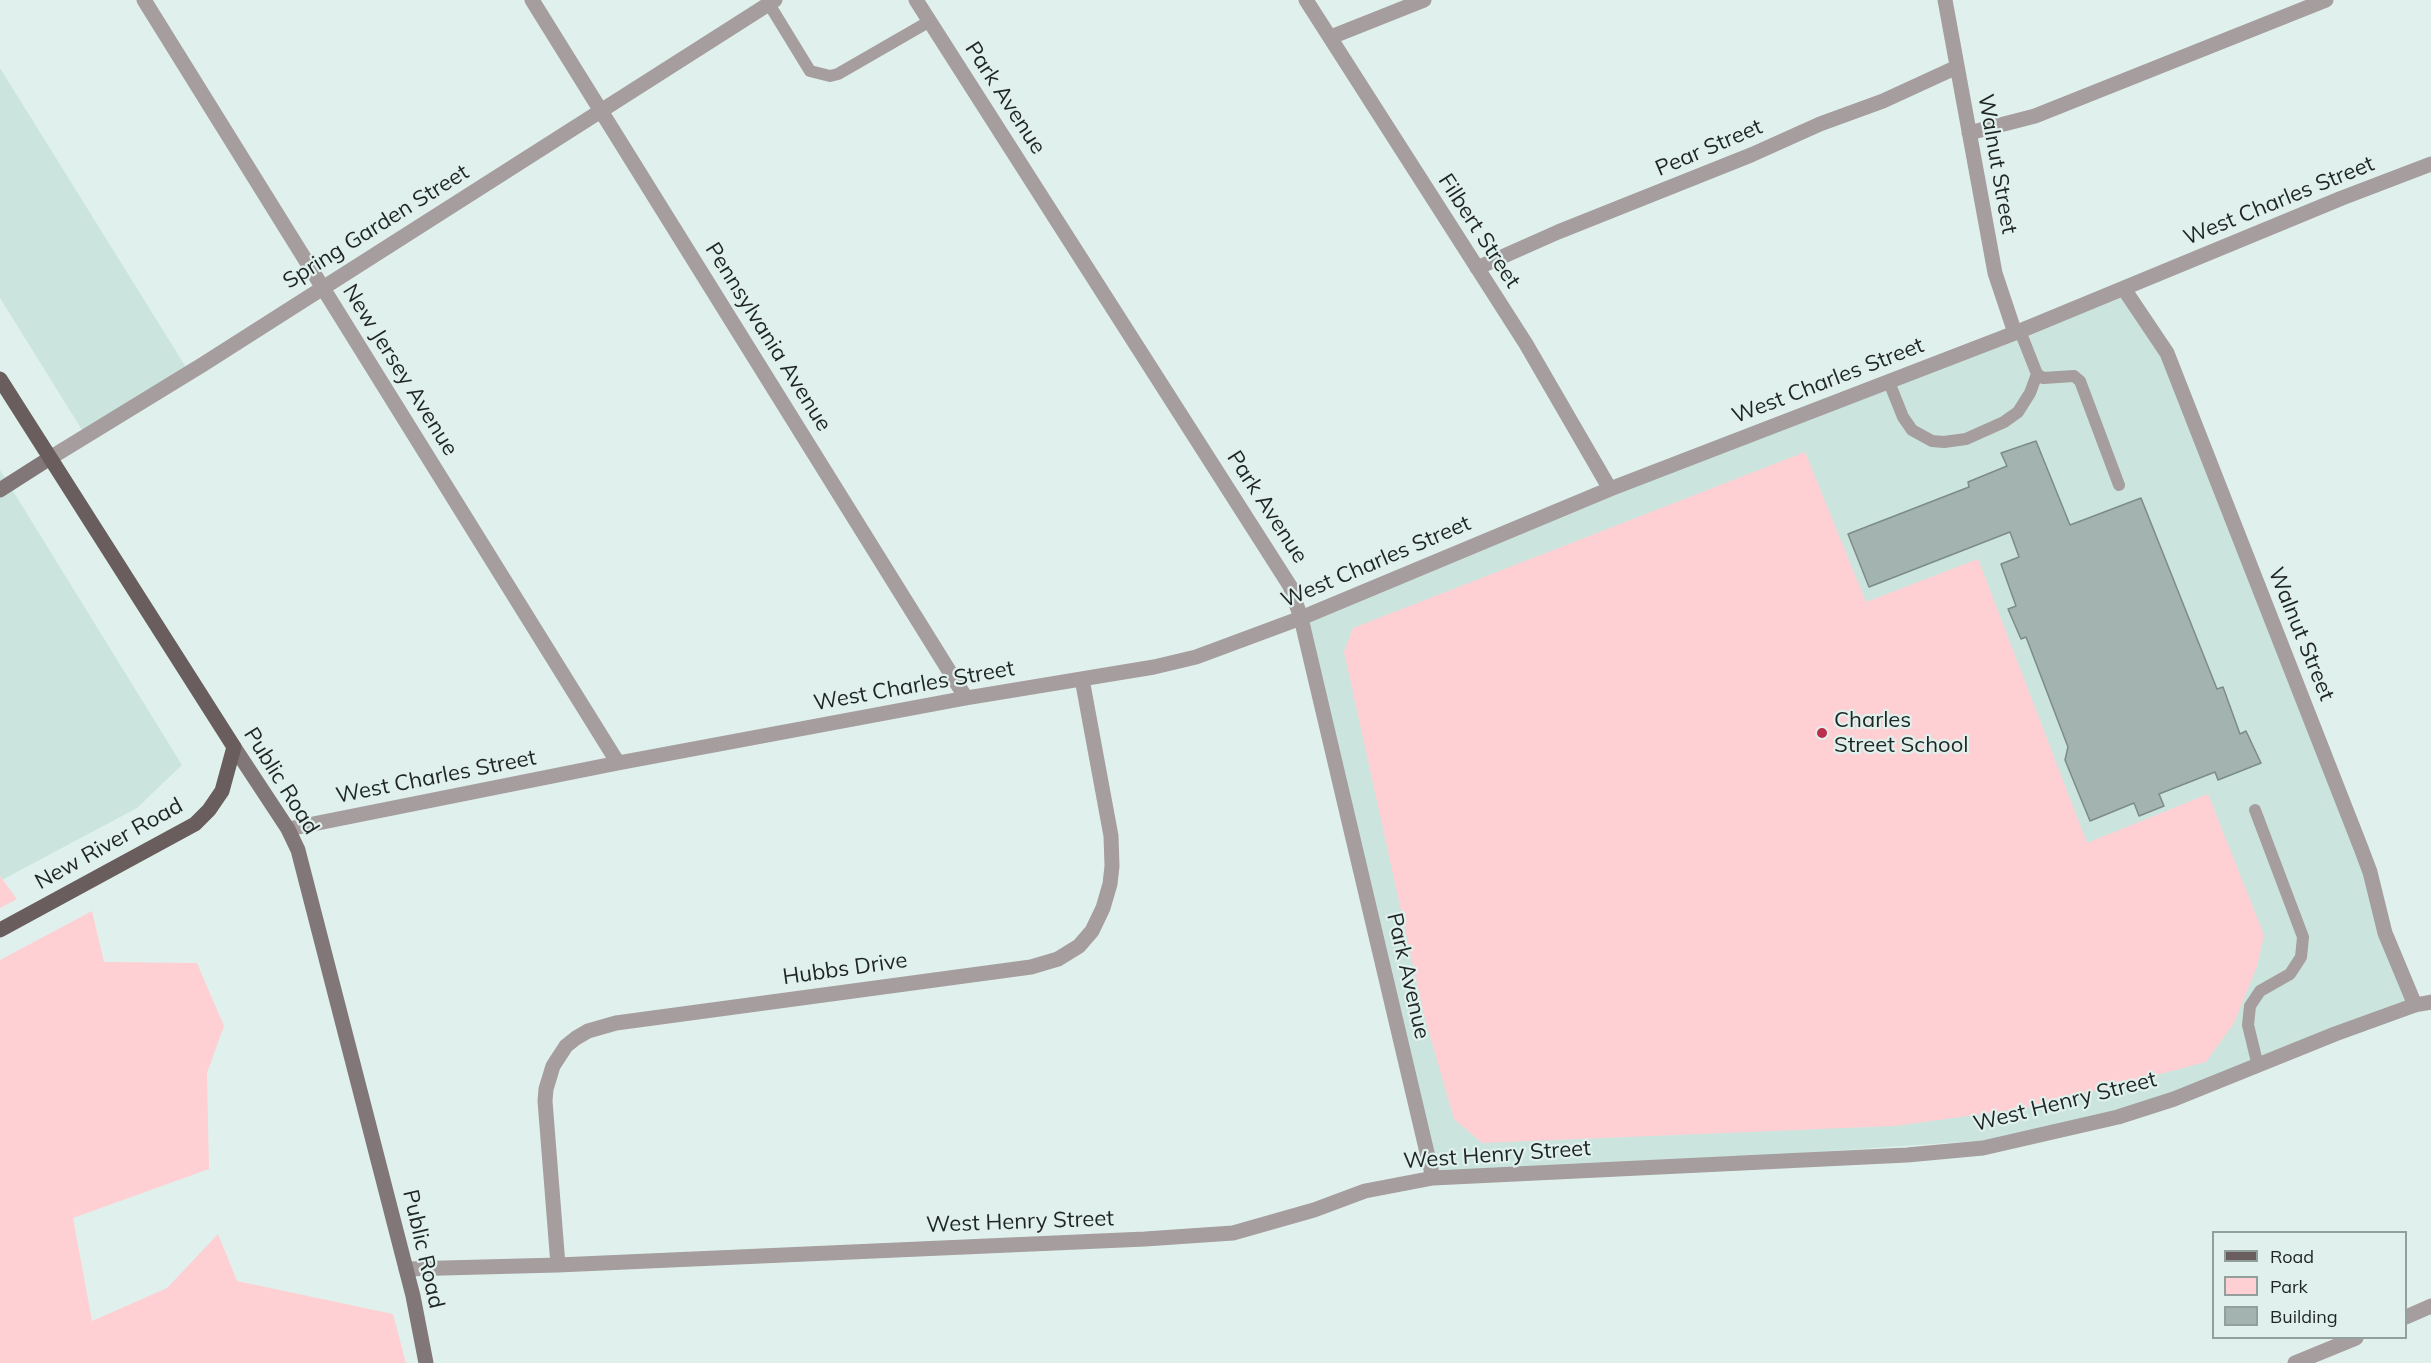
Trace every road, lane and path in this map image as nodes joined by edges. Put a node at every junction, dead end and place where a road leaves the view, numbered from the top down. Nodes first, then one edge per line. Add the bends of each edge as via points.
1 (144, 0) edge
2 (532, 0) edge
3 (916, 0) edge
4 (1306, 0) edge
5 (1424, 0) edge
6 (1945, 0) edge
7 (2325, 0) edge
8 (772, 2) edge
9 (930, 21) junction
10 (1331, 37) junction
11 (1958, 68) junction
12 (601, 111) junction
13 (1969, 133) junction
14 (2431, 164) edge
15 (1477, 268) junction
16 (323, 288) junction
17 (2124, 289) junction
18 (2018, 332) junction
19 (2037, 374) junction
20 (0, 379) edge
21 (1889, 382) junction
22 (50, 458) junction
23 (2119, 485) dead end
24 (1610, 489) junction
25 (0, 490) edge
26 (1301, 618) junction
27 (1082, 680) junction
28 (966, 698) junction
29 (234, 747) junction
30 (618, 763) junction
31 (2254, 810) dead end
32 (288, 829) junction
33 (0, 930) edge
34 (2431, 1002) edge
35 (2415, 1005) junction
36 (2258, 1066) junction
37 (1433, 1178) junction
38 (558, 1265) junction
39 (406, 1269) junction
40 (2431, 1306) edge
41 (2407, 1317) edge
42 (2354, 1339) edge
43 (426, 1363) edge
44 (2295, 1363) edge

1 - 16 street, New Jersey Avenue
2 - 12 street, Pennsylvania Avenue
3 - 9 street, Park Avenue
4 - 10 street, Filbert Street
5 - 10 street
6 - 11 street, Walnut Street
7 - 13 street via 2043,112
8 - 9 lane via 810,71 830,76
8 - 12 street, Spring Garden Street
9 - 26 street, Park Avenue via 1290,586
10 - 15 street, Filbert Street
11 - 13 street, Walnut Street
11 - 15 street, Pear Street
12 - 16 street, Spring Garden Street
12 - 28 street, Pennsylvania Avenue
13 - 18 street, Walnut Street via 1995,273
14 - 17 street, West Charles Street
15 - 24 street, Filbert Street
16 - 22 street, Spring Garden Street
16 - 30 street, New Jersey Avenue
17 - 18 street, West Charles Street
17 - 35 street, Walnut Street via 2167,353 2361,848 2385,933
18 - 19 lane
18 - 21 street, West Charles Street
19 - 21 lane via 2018,412 2004,423 1966,439 1944,442 1932,441 1912,430
19 - 23 lane via 2043,378 2074,376 2080,381
20 - 22 main road, Public Road
21 - 24 street, West Charles Street
22 - 25 street, Spring Garden Street
22 - 29 main road, Public Road
24 - 26 street, West Charles Street
26 - 27 street, West Charles Street via 1196,657
26 - 37 street, Park Avenue
27 - 28 street, West Charles Street
27 - 38 street, Hubbs Drive via 1111,836 1110,884 1092,931 1058,959 1031,967 616,1023 576,1038 553,1066 545,1095
28 - 30 street, West Charles Street
29 - 32 street, Public Road
29 - 33 main road, New River Road via 222,791 195,825
30 - 32 street, West Charles Street
31 - 36 lane via 2303,937 2301,957 2290,974 2260,991 2250,1006 2248,1025
32 - 39 street, Public Road via 310,890
34 - 35 street, West Henry Street
35 - 36 street, West Henry Street
36 - 37 street, West Henry Street via 2118,1117 1983,1148
37 - 38 street, West Henry Street via 1365,1191 1233,1233
38 - 39 street, West Henry Street
39 - 43 street, Public Road
40 - 41 street
42 - 44 street

